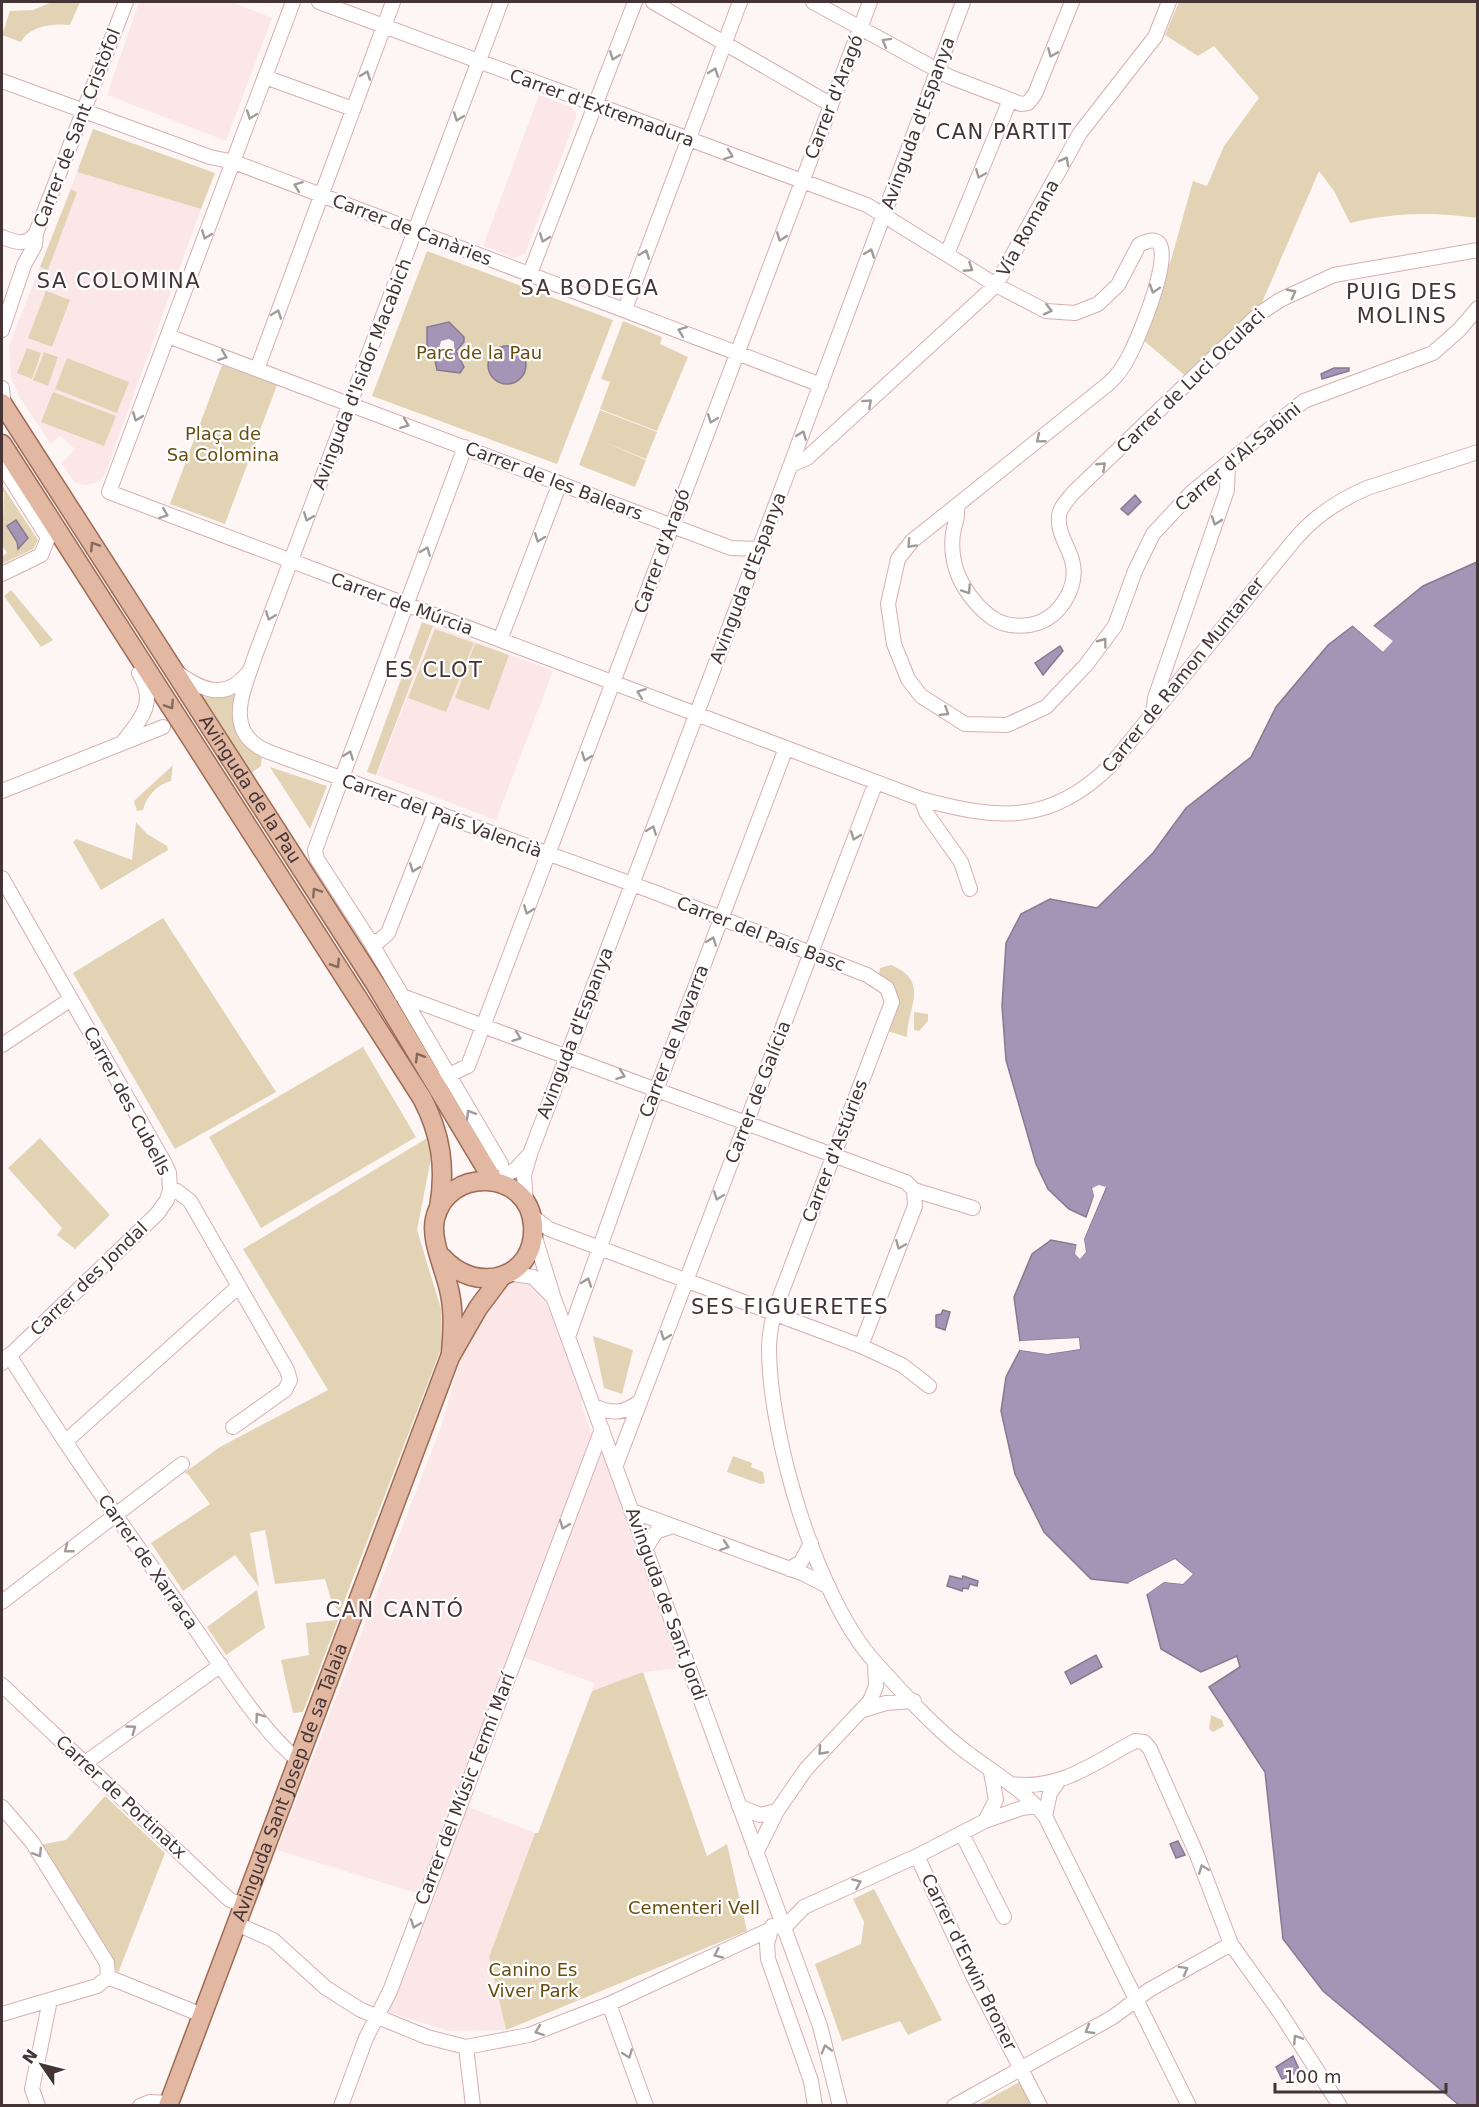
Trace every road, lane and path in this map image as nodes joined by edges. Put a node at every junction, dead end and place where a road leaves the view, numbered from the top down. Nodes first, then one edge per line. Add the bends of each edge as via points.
1 (126, 2) edge
2 (293, 2) edge
3 (319, 2) edge
4 (393, 2) edge
5 (501, 2) edge
6 (634, 2) edge
7 (653, 2) edge
8 (740, 2) edge
9 (813, 2) edge
10 (870, 2) edge
11 (963, 2) edge
12 (1072, 2) edge
13 (1169, 2) edge
14 (384, 26) junction
15 (860, 27) junction
16 (724, 44) junction
17 (478, 62) junction
18 (938, 70) junction
19 (265, 76) junction
20 (2, 81) edge
21 (1010, 100) junction
22 (595, 104) junction
23 (830, 104) junction
24 (353, 109) junction
25 (83, 112) junction
26 (689, 140) junction
27 (234, 162) junction
28 (802, 182) junction
29 (321, 195) junction
30 (884, 214) junction
31 (415, 232) junction
32 (36, 234) junction
33 (2, 237) edge
34 (18, 243) junction
35 (1478, 250) edge
36 (947, 254) junction
37 (26, 260) junction
38 (529, 276) junction
39 (996, 285) junction
40 (625, 309) junction
41 (1478, 309) edge
42 (2, 330) edge
43 (168, 336) junction
44 (737, 352) junction
45 (257, 369) junction
46 (821, 385) junction
47 (2, 388) edge
48 (351, 404) junction
49 (3, 405) edge
50 (2, 444) edge
51 (465, 447) junction
52 (1478, 452) edge
53 (1228, 464) junction
54 (2, 465) edge
55 (791, 465) junction
56 (560, 483) junction
57 (956, 506) junction
58 (672, 525) junction
59 (69, 546) junction
60 (759, 549) junction
61 (290, 562) junction
62 (2, 574) edge
63 (406, 606) junction
64 (500, 640) junction
65 (173, 669) junction
66 (250, 670) junction
67 (614, 683) junction
68 (696, 714) junction
69 (1153, 714) junction
70 (164, 727) dead end
71 (123, 742) junction
72 (253, 745) joint
73 (786, 748) junction
74 (341, 779) junction
75 (876, 782) junction
76 (2, 791) edge
77 (921, 799) junction
78 (435, 814) junction
79 (549, 855) junction
80 (2, 878) edge
81 (632, 885) junction
82 (970, 889) dead end
83 (720, 918) junction
84 (370, 941) junction
85 (811, 954) junction
86 (887, 988) joint
87 (402, 996) junction
88 (71, 999) junction
89 (484, 1024) junction
90 (2, 1045) edge
91 (567, 1055) junction
92 (441, 1079) junction
93 (657, 1089) junction
94 (747, 1122) junction
95 (441, 1150) junction
96 (834, 1155) junction
97 (525, 1159) junction
98 (497, 1175) junction
99 (170, 1190) junction
100 (915, 1190) junction
101 (439, 1208) junction
102 (972, 1208) dead end
103 (530, 1217) junction
104 (599, 1248) junction
105 (442, 1257) junction
106 (505, 1274) junction
107 (685, 1281) junction
108 (239, 1286) junction
109 (554, 1299) junction
110 (452, 1310) junction
111 (773, 1314) junction
112 (568, 1337) junction
113 (861, 1346) junction
114 (450, 1357) junction
115 (5, 1359) edge
116 (929, 1386) dead end
117 (639, 1402) junction
118 (594, 1406) junction
119 (233, 1427) dead end
120 (602, 1429) junction
121 (65, 1442) junction
122 (182, 1464) dead end
123 (616, 1465) junction
124 (632, 1511) junction
125 (114, 1513) junction
126 (670, 1527) junction
127 (811, 1543) junction
128 (646, 1548) junction
129 (789, 1569) junction
130 (829, 1587) junction
131 (2, 1602) edge
132 (875, 1662) junction
133 (221, 1665) junction
134 (2, 1685) edge
135 (914, 1701) junction
136 (863, 1710) junction
137 (298, 1760) junction
138 (85, 1763) junction
139 (991, 1772) junction
140 (1058, 1782) junction
141 (1009, 1784) junction
142 (739, 1806) junction
143 (2, 1807) edge
144 (777, 1811) junction
145 (1041, 1811) junction
146 (985, 1821) junction
147 (962, 1834) junction
148 (756, 1853) junction
149 (916, 1856) junction
150 (775, 1904) junction
151 (244, 1905) junction
152 (804, 1907) junction
153 (1004, 1917) dead end
154 (237, 1924) junction
155 (780, 1933) junction
156 (1231, 1944) junction
157 (108, 1977) junction
158 (1137, 1998) junction
159 (50, 2000) junction
160 (609, 2004) junction
161 (2, 2014) edge
162 (202, 2015) junction
163 (376, 2017) junction
164 (466, 2047) junction
165 (1022, 2068) junction
166 (169, 2104) edge
167 (38, 2106) edge
168 (140, 2106) edge
169 (341, 2106) edge
170 (473, 2106) edge
171 (646, 2106) edge
172 (815, 2106) edge
173 (840, 2106) edge
174 (954, 2106) edge
175 (1040, 2106) edge
176 (1189, 2106) edge
177 (1340, 2106) edge

1 - 25 street, Carrer de Sant Cristòfol
2 - 19 street
3 - 14 street, Carrer d'Extremadura
4 - 14 street
5 - 17 street, Avinguda d'Isidor Macabich
6 -> 22 street
7 - 16 street
8 - 16 street
9 - 15 street
10 - 15 street, Carrer d'Aragó
11 - 18 street, Avinguda d'Espanya
12 -> 21 street via 1035,94 1028,103
39 -> 13 street, Vía Romana via 1080,133 1155,36
14 - 17 street, Carrer d'Extremadura
24 -> 14 street
18 -> 15 street
15 - 23 street, Carrer d'Aragó
16 - 23 street
26 -> 16 street
17 - 22 street, Carrer d'Extremadura
17 -> 31 street, Avinguda d'Isidor Macabich
18 - 21 street
18 - 30 street, Avinguda d'Espanya
19 - 24 street
19 -> 27 street
20 - 25 street, Carrer de Canàries
21 -> 36 street
22 - 26 street, Carrer d'Extremadura
22 -> 38 street
23 - 28 street, Carrer d'Aragó
24 - 29 street
25 - 27 street, Carrer de Canàries via 210,158
25 - 32 street, Carrer de Sant Cristòfol
26 -> 28 street, Carrer d'Extremadura
40 -> 26 street
29 -> 27 street, Carrer de Canàries
27 -> 43 street
28 - 30 street, Carrer d'Extremadura
28 -> 44 street, Carrer d'Aragó
29 - 31 street, Carrer de Canàries
45 -> 29 street
30 - 36 street, Carrer d'Extremadura
46 -> 30 street, Avinguda d'Espanya
31 - 38 street, Carrer de Canàries
31 - 48 street, Avinguda d'Isidor Macabich
32 - 34 street, Carrer de Sant Cristòfol via 31,240
32 - 37 street via 35,245
33 - 34 street, Carrer de Sant Cristòfol
34 - 37 street, Carrer de Sant Cristòfol
57 -> 35 street, Carrer de Luci Oculaci via 952,547 960,579 986,613 995,621 1016,626 1029,626 1050,616 1060,607 1074,576 1060,528 1061,508 1259,315 1280,300 1334,275
36 -> 39 street, Carrer d'Extremadura
37 - 42 street
38 - 40 street, Carrer de Canàries
55 -> 39 street, Vía Romana via 807,458
39 -> 57 street, Carrer d'Al-Sabini via 1047,312 1075,313 1108,296 1118,285 1138,245 1151,240 1164,253 1140,332 1120,372
44 -> 40 street, Carrer de Canàries
41 - 53 street, Carrer d'Al-Sabini via 1433,352 1304,401 1281,416
43 -> 45 street, Carrer de les Balears
43 -> 61 street, Carrer de Múrcia via 109,492
44 - 46 street, Carrer de Canàries
44 -> 58 street, Carrer d'Aragó
45 - 48 street, Carrer de les Balears
55 -> 46 street, Avinguda d'Espanya
47 - 49 street
48 -> 51 street, Carrer de les Balears
48 -> 61 street, Avinguda d'Isidor Macabich
65 -> 49 main road, Avinguda de la Pau
50 - 59 main road, Avinguda de la Pau
51 - 56 street, Carrer de les Balears
63 -> 51 street
52 - 69 street, Carrer de Ramon Muntaner via 1367,488 1317,517
57 -> 53 street, Carrer d'Al-Sabini via 912,541 898,559 888,604 894,644 908,679 921,696 965,724 1007,724 1046,707 1079,672 1115,626 1153,534 1192,492
53 -> 69 street via 1227,490 1155,698
54 - 62 street via 48,538 41,555
55 - 60 street, Avinguda d'Espanya
56 - 58 street, Carrer de les Balears
56 -> 64 street
58 - 60 street, Carrer de les Balears via 731,548
58 - 67 street, Carrer d'Aragó
59 - 71 street via 70,560 147,686 149,700 145,710
59 -> 95 main road, Avinguda de la Pau via 422,1098
60 - 68 street, Avinguda d'Espanya
61 - 63 street, Carrer de Múrcia
61 -> 66 street, Avinguda d'Isidor Macabich
63 - 64 street, Carrer de Múrcia
74 -> 63 street
64 - 67 street, Carrer de Múrcia
65 - 66 street via 199,687 216,692 233,687
92 -> 65 main road, Avinguda de la Pau via 376,986
66 - 72 street, Avinguda d'Isidor Macabich via 239,713 243,732
68 -> 67 street, Carrer de Múrcia
67 -> 79 street, Carrer d'Aragó
68 - 73 street, Carrer de Ramon Muntaner
81 -> 68 street, Avinguda d'Espanya
69 - 77 street, Carrer de Ramon Muntaner via 1100,777 1052,808 1001,813
70 - 71 street
71 - 76 street
72 - 74 street, Carrer del País Valencià
73 - 75 street, Carrer de Ramon Muntaner
73 - 83 street, Carrer de Navarra
74 - 78 street, Carrer del País Valencià
74 - 84 street, Avinguda de la Pau via 315,850
75 - 77 street, Carrer de Ramon Muntaner
75 -> 85 street, Carrer de Galícia
77 - 82 street via 961,862
78 - 79 street, Carrer del País Valencià
78 -> 84 street via 388,933 379,941
79 - 81 street, Carrer del País Valencià
79 -> 89 street, Carrer d'Aragó
80 - 88 street, Carrer des Cubells
81 - 83 street, Carrer del País Basc
81 - 91 street, Avinguda d'Espanya
83 - 85 street, Carrer del País Basc
93 -> 83 street, Carrer de Navarra
84 - 87 street, Avinguda de la Pau
85 - 86 street, Carrer del País Basc via 867,975
85 - 94 street, Carrer de Galícia
86 - 96 street, Carrer d'Astúries via 892,1002
87 - 89 street
87 - 92 street, Avinguda de la Pau
88 - 90 street
88 - 99 street, Carrer des Cubells via 164,1162
89 -> 91 street
89 - 92 street, Carrer d'Aragó via 468,1066
91 -> 93 street
91 - 97 street, Avinguda d'Espanya
98 -> 92 street, Avinguda de la Pau
92 - 98 main road, Avinguda de la Pau via 471,1147
93 - 94 street
93 - 104 street, Carrer de Navarra
94 - 96 street
94 -> 107 street, Carrer de Galícia
95 - 101 main road, Avinguda de la Pau
95 - 110 main road via 424,1232
96 - 100 street via 906,1182
96 - 111 street, Carrer d'Astúries
97 - 98 street
97 - 103 street, Avinguda d'Espanya
98 - 101 main road via 467,1182 446,1197
98 - 103 main road via 518,1193
99 - 108 street, Carrer des Cubells via 190,1201
99 - 115 street, Carrer des Jondal via 156,1214
100 - 102 street
100 -> 113 street via 915,1206
101 - 105 main road via 434,1233
103 - 104 street via 549,1229
103 - 106 main road via 526,1256
103 - 109 street, Avinguda de Sant Jordi
104 - 107 street
112 -> 104 street, Carrer de Navarra
105 - 106 main road via 469,1277 489,1279
105 - 110 main road
106 - 109 street, Avinguda de Sant Jordi via 533,1277
106 - 114 main road via 478,1308
107 - 111 street
107 -> 117 street, Carrer de Galícia
108 - 119 street, Carrer des Cubells via 290,1380 285,1390
108 - 121 street
109 - 112 street, Avinguda de Sant Jordi
110 - 114 main road
111 - 113 street
111 - 127 street, Carrer d'Astúries via 769,1348 774,1402
112 - 118 street, Avinguda de Sant Jordi
113 - 116 street via 902,1365
114 - 137 main road, Avinguda Sant Josep de sa Talaia
115 - 121 street, Carrer de Xarraca
117 - 118 street via 616,1413
117 - 123 street, Carrer de Galícia
118 - 120 street, Avinguda de Sant Jordi
120 - 123 street, Avinguda de Sant Jordi
120 -> 163 street, Carrer del Músic Fermí Marí via 390,1991
121 - 125 street, Carrer de Xarraca
122 - 125 street
123 - 124 street, Avinguda de Sant Jordi
124 - 126 street
124 - 128 street, Avinguda de Sant Jordi
125 -> 131 street
125 - 133 street, Carrer de Xarraca
126 - 128 street via 656,1532
126 -> 129 street
127 - 129 street via 801,1562
127 - 130 street, Carrer d'Astúries
128 - 142 street, Avinguda de Sant Jordi
129 - 130 street
130 - 132 street, Carrer d'Astúries via 854,1635
132 - 135 street, Carrer d'Astúries
132 - 136 street via 876,1686
137 -> 133 street, Carrer de Xarraca via 281,1746
138 -> 133 street
134 - 138 street, Carrer de Portinatx
135 - 136 street
135 - 139 street, Carrer d'Astúries via 947,1736
136 -> 144 street via 806,1769
137 - 151 main road, Avinguda Sant Josep de sa Talaia
138 - 151 street, Carrer de Portinatx via 230,1900
139 - 141 street, Carrer d'Astúries
139 - 146 street via 996,1800
140 - 141 street via 1038,1786
140 - 145 street
156 -> 140 street via 1197,1855 1144,1742 1135,1741
141 - 145 street, Carrer d'Astúries
142 - 144 street via 760,1815
142 - 148 street, Avinguda de Sant Jordi
143 -> 157 street via 32,1842 107,1963
144 - 148 street
145 - 146 street via 1022,1808
145 - 158 street
146 - 147 street
147 - 149 street
147 - 153 street
148 - 150 street, Avinguda de Sant Jordi
152 -> 149 street
149 - 165 street, Carrer d'Erwin Broner
150 - 152 street
150 - 155 street
151 - 154 main road, Avinguda Sant Josep de sa Talaia
152 - 155 street
154 - 162 main road, Avinguda Sant Josep de sa Talaia
154 - 163 street via 273,1940 326,1988
155 -> 160 street
155 - 172 street via 767,1944 768,1959 811,2081
173 -> 155 street via 819,2026
158 -> 156 street
177 -> 156 street
157 - 159 street via 97,1986
157 - 162 street
158 -> 165 street via 1113,2017
158 - 176 street
159 - 161 street
159 - 167 street via 32,2089
160 -> 164 street via 516,2041
160 -> 171 street
162 - 166 main road, Avinguda Sant Josep de sa Talaia
163 - 164 street
163 - 169 street, Carrer del Músic Fermí Marí
164 - 170 street
165 - 174 street
165 - 175 street, Carrer d'Erwin Broner
166 - 168 street via 150,2102

